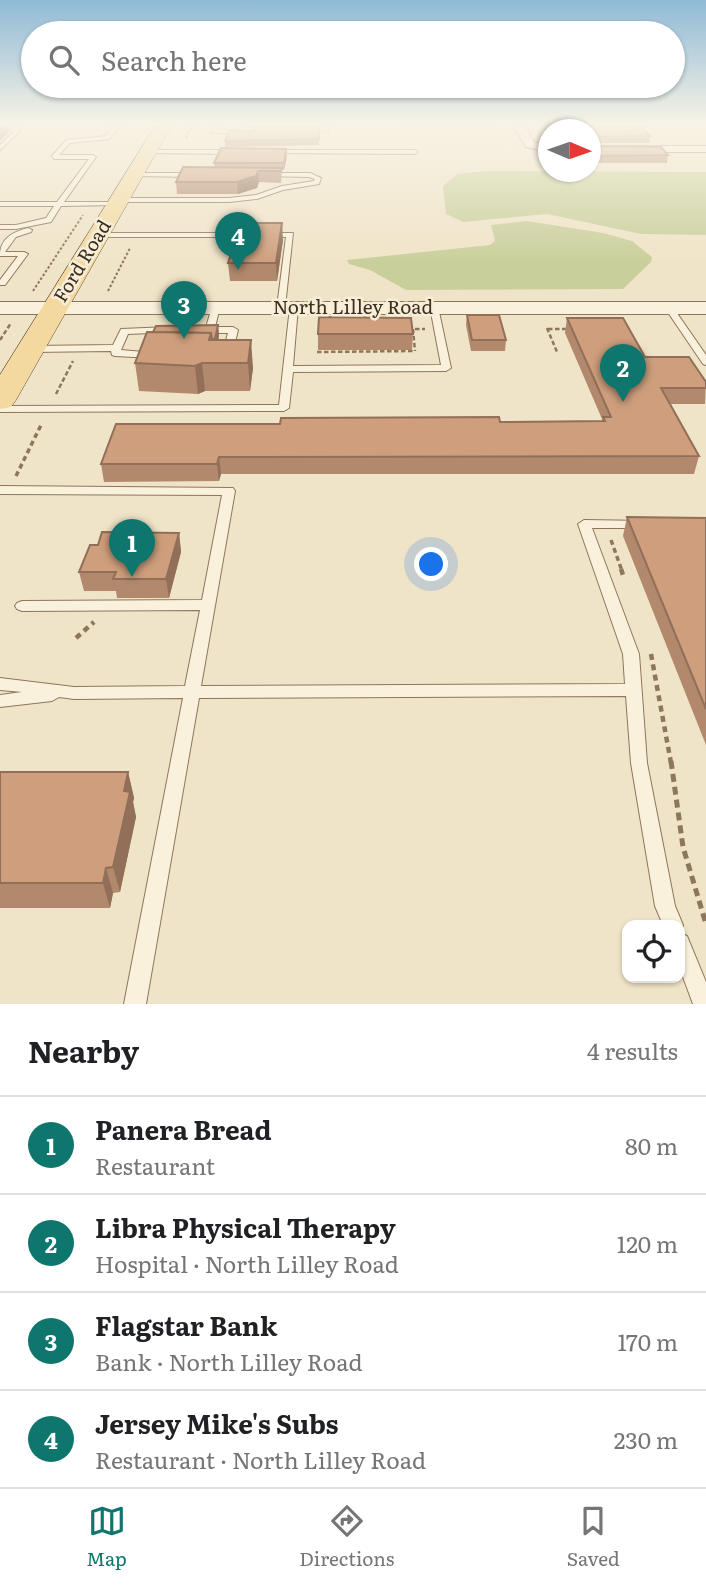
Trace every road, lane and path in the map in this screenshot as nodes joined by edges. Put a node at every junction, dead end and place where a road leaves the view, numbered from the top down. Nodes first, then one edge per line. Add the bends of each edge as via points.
1 (84, 170) edge
2 (137, 170) edge
3 (134, 175) junction
4 (206, 175) edge
5 (258, 175) edge
6 (118, 202) junction
7 (0, 204) edge
8 (60, 204) junction
9 (36, 224) junction
10 (0, 227) edge
11 (98, 235) junction
12 (134, 240) dead end
13 (0, 253) edge
14 (284, 282) joint
15 (2, 283) edge
16 (106, 295) dead end
17 (55, 307) junction
18 (216, 307) junction
19 (288, 307) junction
20 (434, 307) junction
21 (669, 308) junction
22 (706, 308) edge
23 (6, 314) edge
24 (399, 329) edge
25 (413, 329) junction
26 (427, 329) dead end
27 (573, 329) edge
28 (210, 330) junction
29 (0, 340) edge
30 (117, 348) junction
31 (415, 351) junction
32 (557, 352) dead end
33 (165, 355) edge
34 (215, 355) edge
35 (317, 356) dead end
36 (416, 357) dead end
37 (706, 362) edge
38 (16, 364) edge
39 (288, 369) junction
40 (0, 400) edge
41 (0, 410) edge
42 (0, 490) edge
43 (665, 524) edge
44 (611, 540) dead end
45 (624, 577) dead end
46 (208, 605) junction
47 (22, 606) dead end
48 (84, 631) dead end
49 (76, 638) dead end
50 (651, 650) dead end
51 (0, 684) edge
52 (634, 690) junction
53 (74, 693) junction
54 (193, 694) junction
55 (0, 701) edge
56 (671, 920) edge
57 (706, 924) edge
58 (685, 956) edge
59 (135, 1004) edge
60 (704, 1004) edge

1 - 8 lane
2 - 3 main road, Ford Road
3 - 4 lane
3 - 6 main road, Ford Road
5 - 6 lane via 318,178 317,183 257,197
6 - 8 lane
6 - 11 main road, Ford Road
7 - 8 lane
8 - 9 lane via 48,220
9 - 10 lane
9 - 13 lane via 13,235
11 - 14 lane via 290,235
11 - 17 main road, Ford Road
12 - 16 path
13 - 15 lane via 24,254
14 - 19 lane
17 - 18 street, North Lilley Road
17 - 23 street, North Lilley Road
17 - 38 main road, Ford Road
18 - 19 street, North Lilley Road
18 - 28 lane
19 - 20 street, North Lilley Road
19 - 39 lane
20 - 21 street, North Lilley Road
20 - 39 lane via 446,368
21 - 22 street, North Lilley Road
21 - 37 lane
23 - 29 path
24 - 25 path
25 - 26 path
25 - 31 path
27 - 32 path via 547,328
28 - 30 lane via 124,331
28 - 34 lane via 233,330 228,355
30 - 33 lane via 115,353
30 - 38 lane
31 - 35 path via 317,352
31 - 36 path
38 - 40 main road, Ford Road
39 - 41 lane via 284,408
42 - 46 lane via 229,491
43 - 52 lane via 584,524 631,654
44 - 45 path
46 - 47 lane
46 - 54 lane
48 - 49 path
50 - 57 path via 683,847
51 - 53 lane
52 - 54 lane
52 - 56 lane via 639,763
53 - 54 lane
53 - 55 lane
54 - 59 lane
58 - 60 lane

